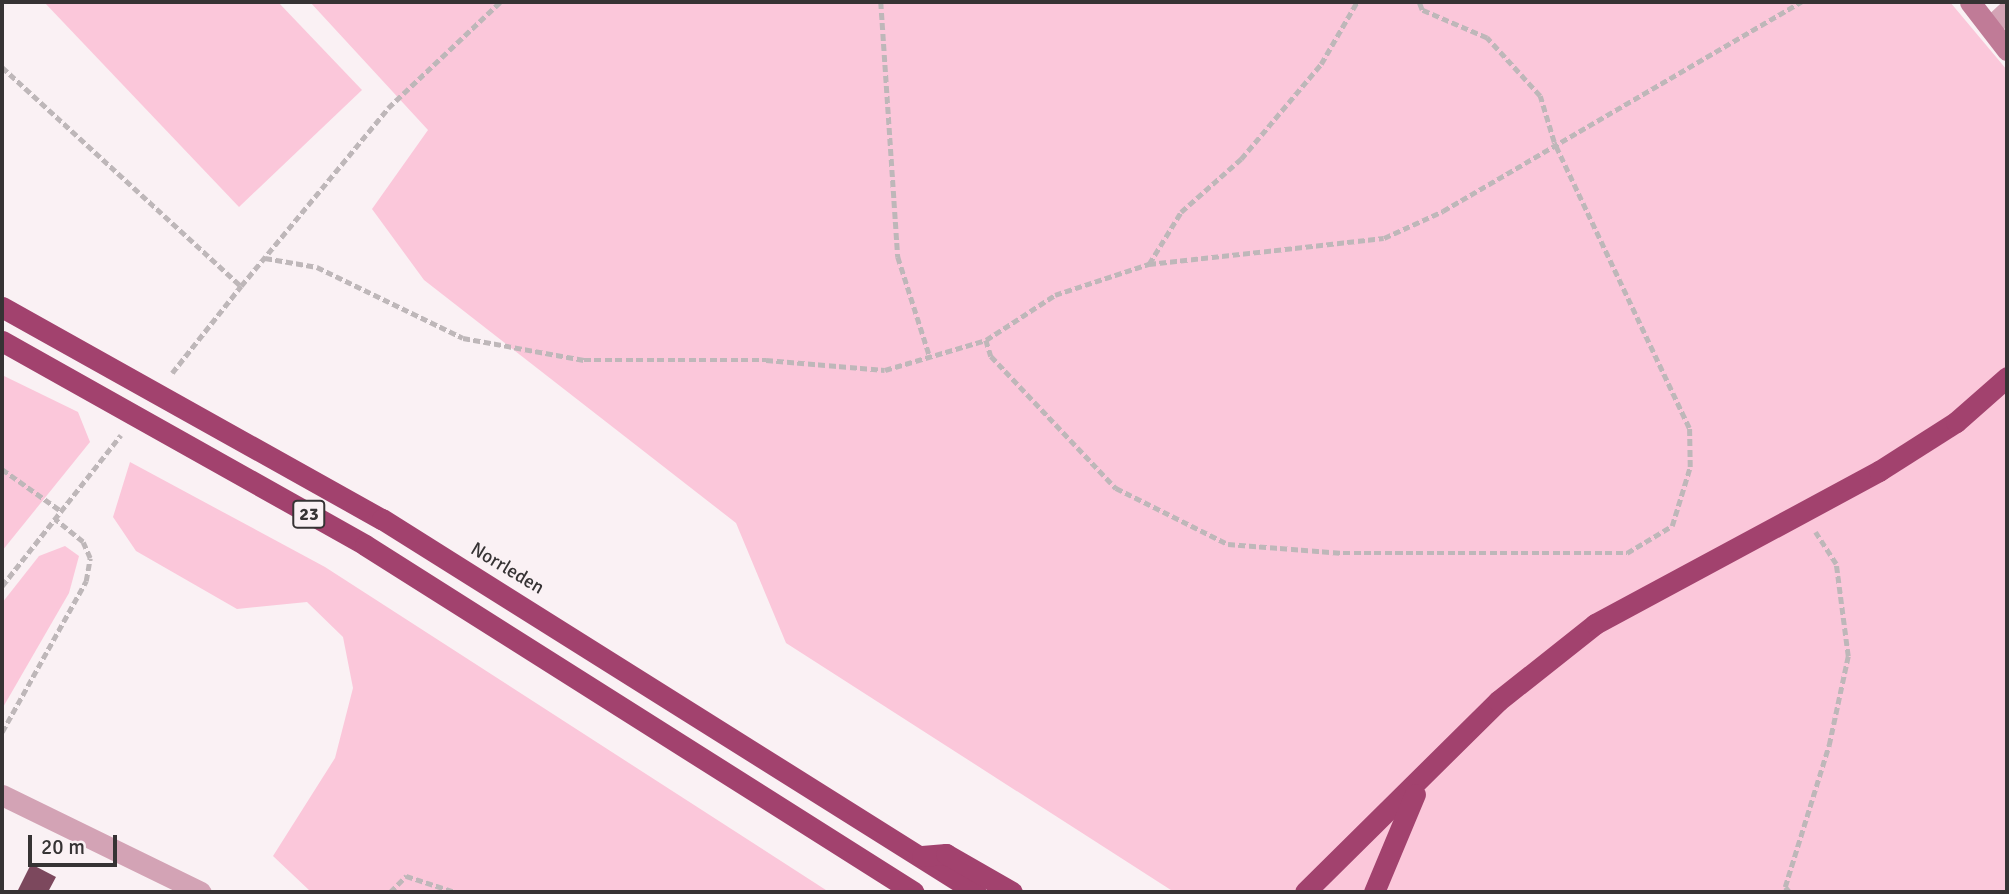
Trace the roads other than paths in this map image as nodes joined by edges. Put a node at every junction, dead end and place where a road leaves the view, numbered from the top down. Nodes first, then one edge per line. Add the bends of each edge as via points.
1 (1970, 2) edge
2 (2002, 22) edge
3 (2007, 50) edge
4 (2, 307) edge
5 (2, 341) edge
6 (2007, 377) edge
7 (1420, 784) junction
8 (2, 795) edge
9 (922, 856) junction
10 (201, 892) edge
11 (914, 892) edge
12 (976, 892) edge
13 (1012, 892) edge
14 (1305, 892) edge
15 (1374, 892) edge

1 - 2 street
2 - 3 street
4 - 9 highway, Norrleden / 23 via 382,519
5 - 11 highway, 23 via 365,545
6 - 7 highway via 1956,422 1804,513 1659,584 1594,624 1498,701
7 - 14 highway
7 - 15 highway
8 - 10 street
9 - 12 highway, Norrleden / 23
9 - 13 highway via 946,855

